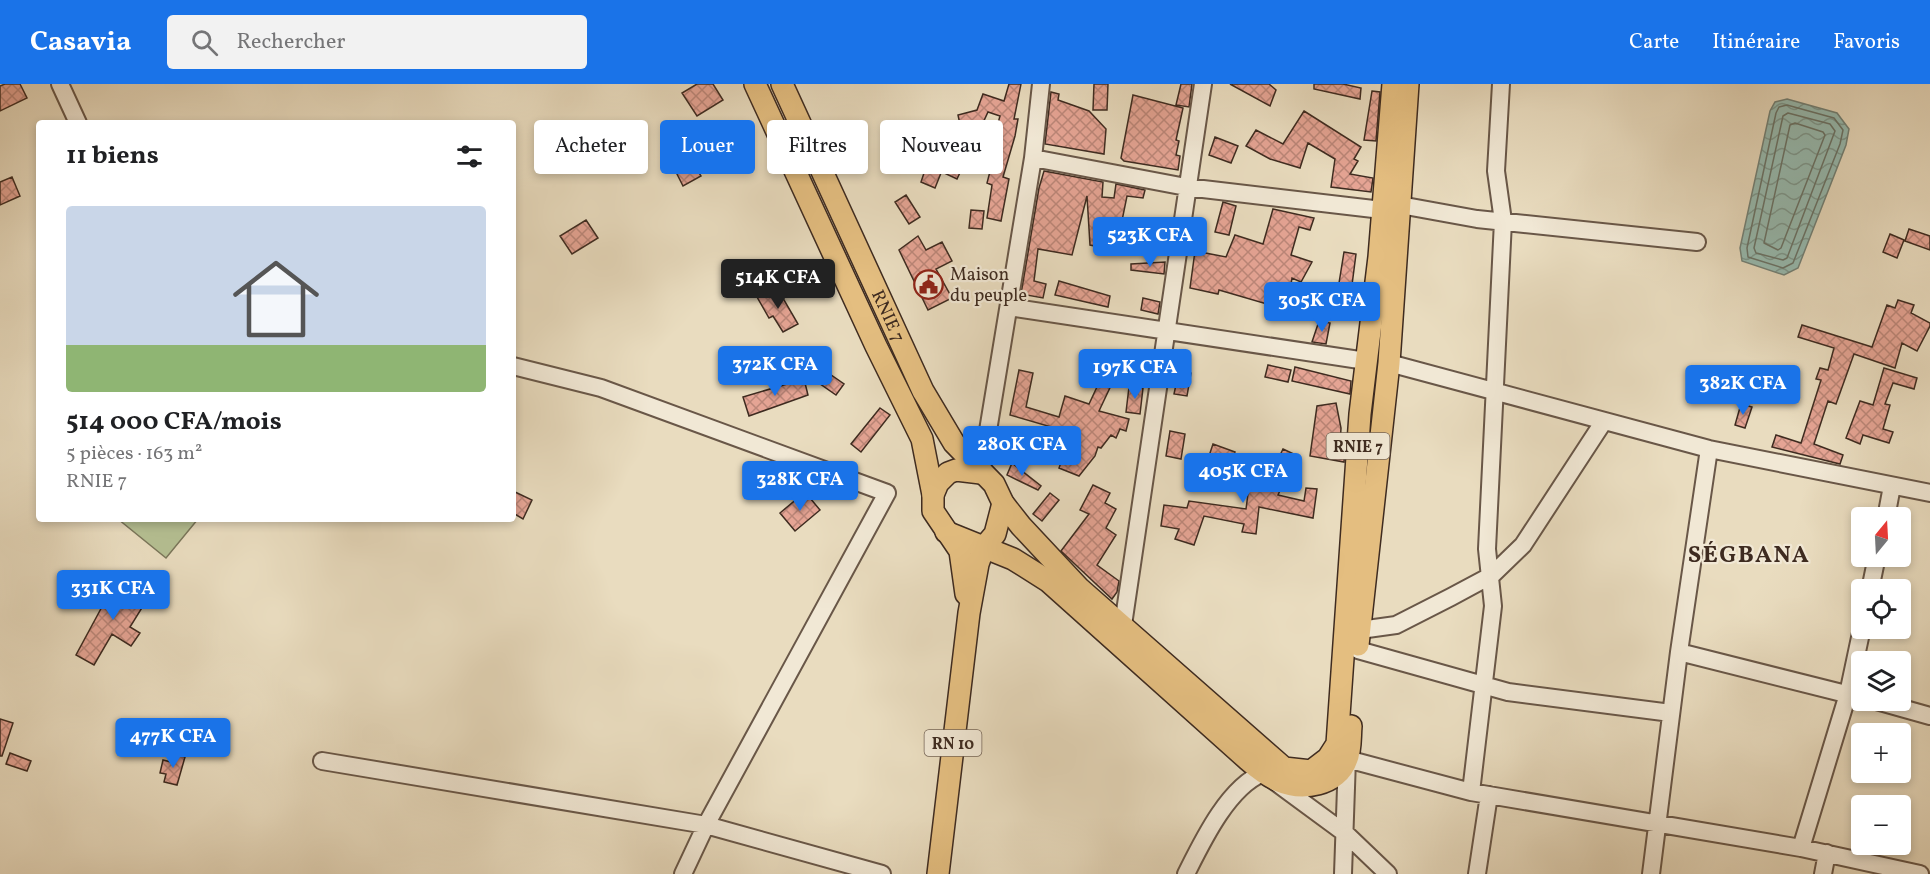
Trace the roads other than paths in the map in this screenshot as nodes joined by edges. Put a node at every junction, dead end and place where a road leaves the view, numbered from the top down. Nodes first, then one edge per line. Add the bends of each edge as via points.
1 (60, 84) edge
2 (755, 84) edge
3 (782, 84) edge
4 (1041, 84) edge
5 (1203, 84) edge
6 (1393, 84) edge
7 (1408, 84) edge
8 (1501, 84) edge
9 (77, 120) edge
10 (1033, 158) junction
11 (1186, 187) junction
12 (1391, 208) junction
13 (1503, 221) junction
14 (1697, 242) dead end
15 (1009, 308) junction
16 (1165, 331) junction
17 (1366, 361) junction
18 (1389, 363) junction
19 (516, 367) edge
20 (1496, 391) junction
21 (1604, 420) junction
22 (1709, 449) junction
23 (981, 473) junction
24 (1892, 486) junction
25 (1930, 493) edge
26 (933, 495) junction
27 (1004, 503) junction
28 (1888, 507) edge
29 (946, 532) junction
30 (984, 547) junction
31 (1492, 575) junction
32 (969, 613) junction
33 (1123, 625) junction
34 (1359, 640) junction
35 (1679, 652) junction
36 (1484, 685) junction
37 (1851, 695) edge
38 (1851, 707) edge
39 (1911, 711) edge
40 (1671, 712) junction
41 (1930, 716) edge
42 (1347, 759) junction
43 (322, 761) dead end
44 (1284, 768) junction
45 (1263, 773) junction
46 (1297, 786) junction
47 (1471, 792) junction
48 (1489, 795) junction
49 (1657, 824) junction
50 (706, 825) junction
51 (1346, 834) junction
52 (1801, 848) junction
53 (1827, 854) junction
54 (683, 874) edge
55 (882, 874) edge
56 (938, 874) edge
57 (1186, 874) edge
58 (1343, 874) edge
59 (1388, 874) edge
60 (1477, 874) edge
61 (1651, 874) edge
62 (1823, 874) edge
63 (1920, 874) edge

1 - 9 street
2 - 26 main road, RNIE 7 / RNIE 7 via 922,439
3 - 23 main road, RNIE 7 / RNIE 7 via 923,391 954,443
4 - 10 street
5 - 11 street
6 - 12 main road, RNIE 7 / RNIE 7
7 - 12 main road, RNIE 7 / RNIE 7
8 - 13 street via 1496,171
10 - 11 street
10 - 15 street
11 - 12 street
11 - 16 street
12 - 13 street
12 - 17 main road, RNIE 7 / RNIE 7
12 - 18 main road, RNIE 7 / RNIE 7
13 - 14 street
13 - 20 street
15 - 16 street
15 - 23 street
16 - 17 street
16 - 33 street
17 - 44 main road, RNIE 7 / RNIE 7 via 1338,744 1311,771
18 - 20 street
18 - 34 main road, RNIE 7 / RNIE 7
19 - 50 street via 601,388 887,493
20 - 21 street
20 - 31 street via 1487,549
21 - 22 street
21 - 31 street via 1523,545
22 - 24 street
22 - 35 street
23 - 26 main road via 948,473
23 - 27 main road, RNIE 7 / RNIE 7 via 994,484
24 - 25 street
24 - 28 street
26 - 29 main road, RN 10 via 933,511
27 - 30 main road, RN 10 via 995,534
27 - 33 main road, RNIE 7 / RNIE 7 via 1079,588
29 - 30 main road
29 - 32 main road, RN 10 via 960,551
30 - 32 main road, RN 10
30 - 45 main road via 1013,559 1048,581
31 - 34 street
31 - 36 street
32 - 56 main road, RN 10
33 - 44 main road, RNIE 7 / RNIE 7
34 - 36 street
34 - 42 main road, RNIE 7 / RNIE 7
35 - 37 street
35 - 40 street
36 - 40 street via 1508,692
36 - 47 street
38 - 52 street
39 - 41 street
40 - 49 street
42 - 46 main road via 1338,774 1323,784
42 - 47 street
42 - 51 street
43 - 50 street
44 - 46 street
45 - 46 main road
45 - 51 street
45 - 57 street via 1227,804
46 - 51 street
47 - 48 street
48 - 49 street
48 - 60 street
49 - 52 street
49 - 61 street
50 - 54 street
50 - 55 street
51 - 58 street
51 - 59 street
52 - 53 street
53 - 62 street
53 - 63 street

